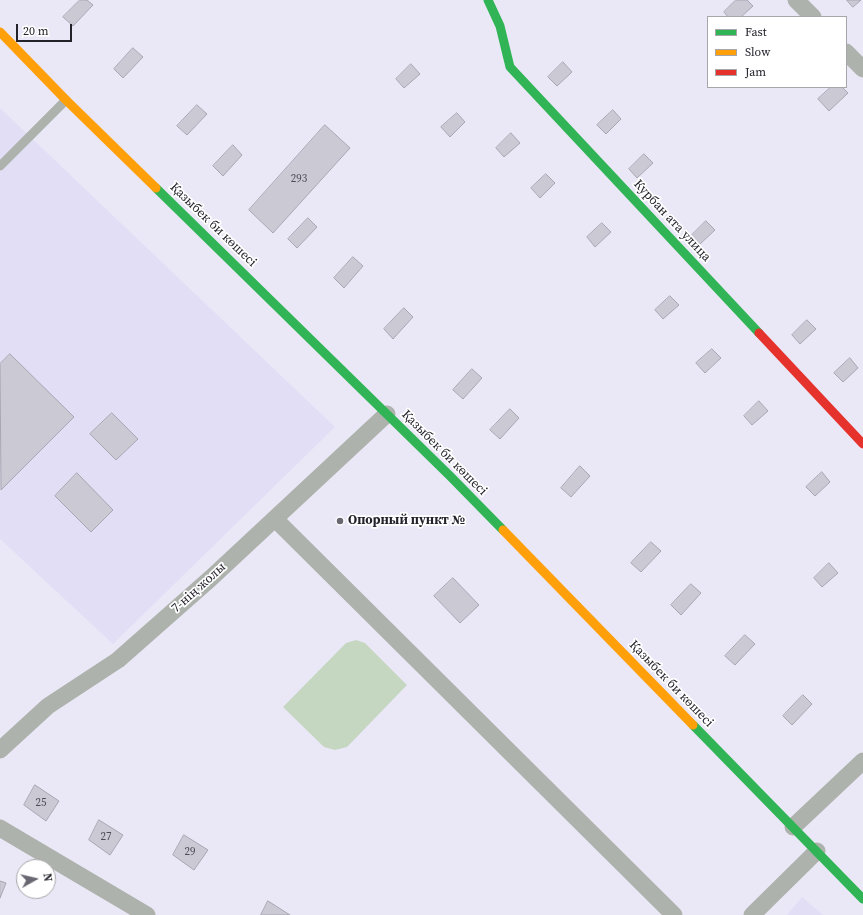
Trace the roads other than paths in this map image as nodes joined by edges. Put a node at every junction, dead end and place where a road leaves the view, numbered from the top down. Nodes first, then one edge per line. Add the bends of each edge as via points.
1 (488, 0) edge
2 (796, 0) edge
3 (812, 16) edge
4 (0, 32) edge
5 (847, 53) edge
6 (863, 69) edge
7 (66, 100) junction
8 (0, 166) edge
9 (387, 414) junction
10 (863, 444) edge
11 (274, 519) junction
12 (0, 750) edge
13 (863, 761) edge
14 (793, 827) junction
15 (0, 828) edge
16 (817, 851) junction
17 (863, 899) edge
18 (147, 915) edge
19 (674, 915) edge
20 (752, 915) edge

1 - 10 main road, Курбан ата улица via 500,26 510,67
2 - 3 street
4 - 7 main road, Қазыбек би көшесі
5 - 6 street
7 - 8 lane
7 - 9 main road, Қазыбек би көшесі
9 - 11 street, 7-нің жолы
9 - 14 main road, Қазыбек би көшесі
11 - 12 street, 7-нің жолы via 118,660 48,706
11 - 19 street
13 - 14 street
14 - 16 main road, Қазыбек би көшесі
15 - 18 street
16 - 17 main road, Қазыбек би көшесі
16 - 20 street

